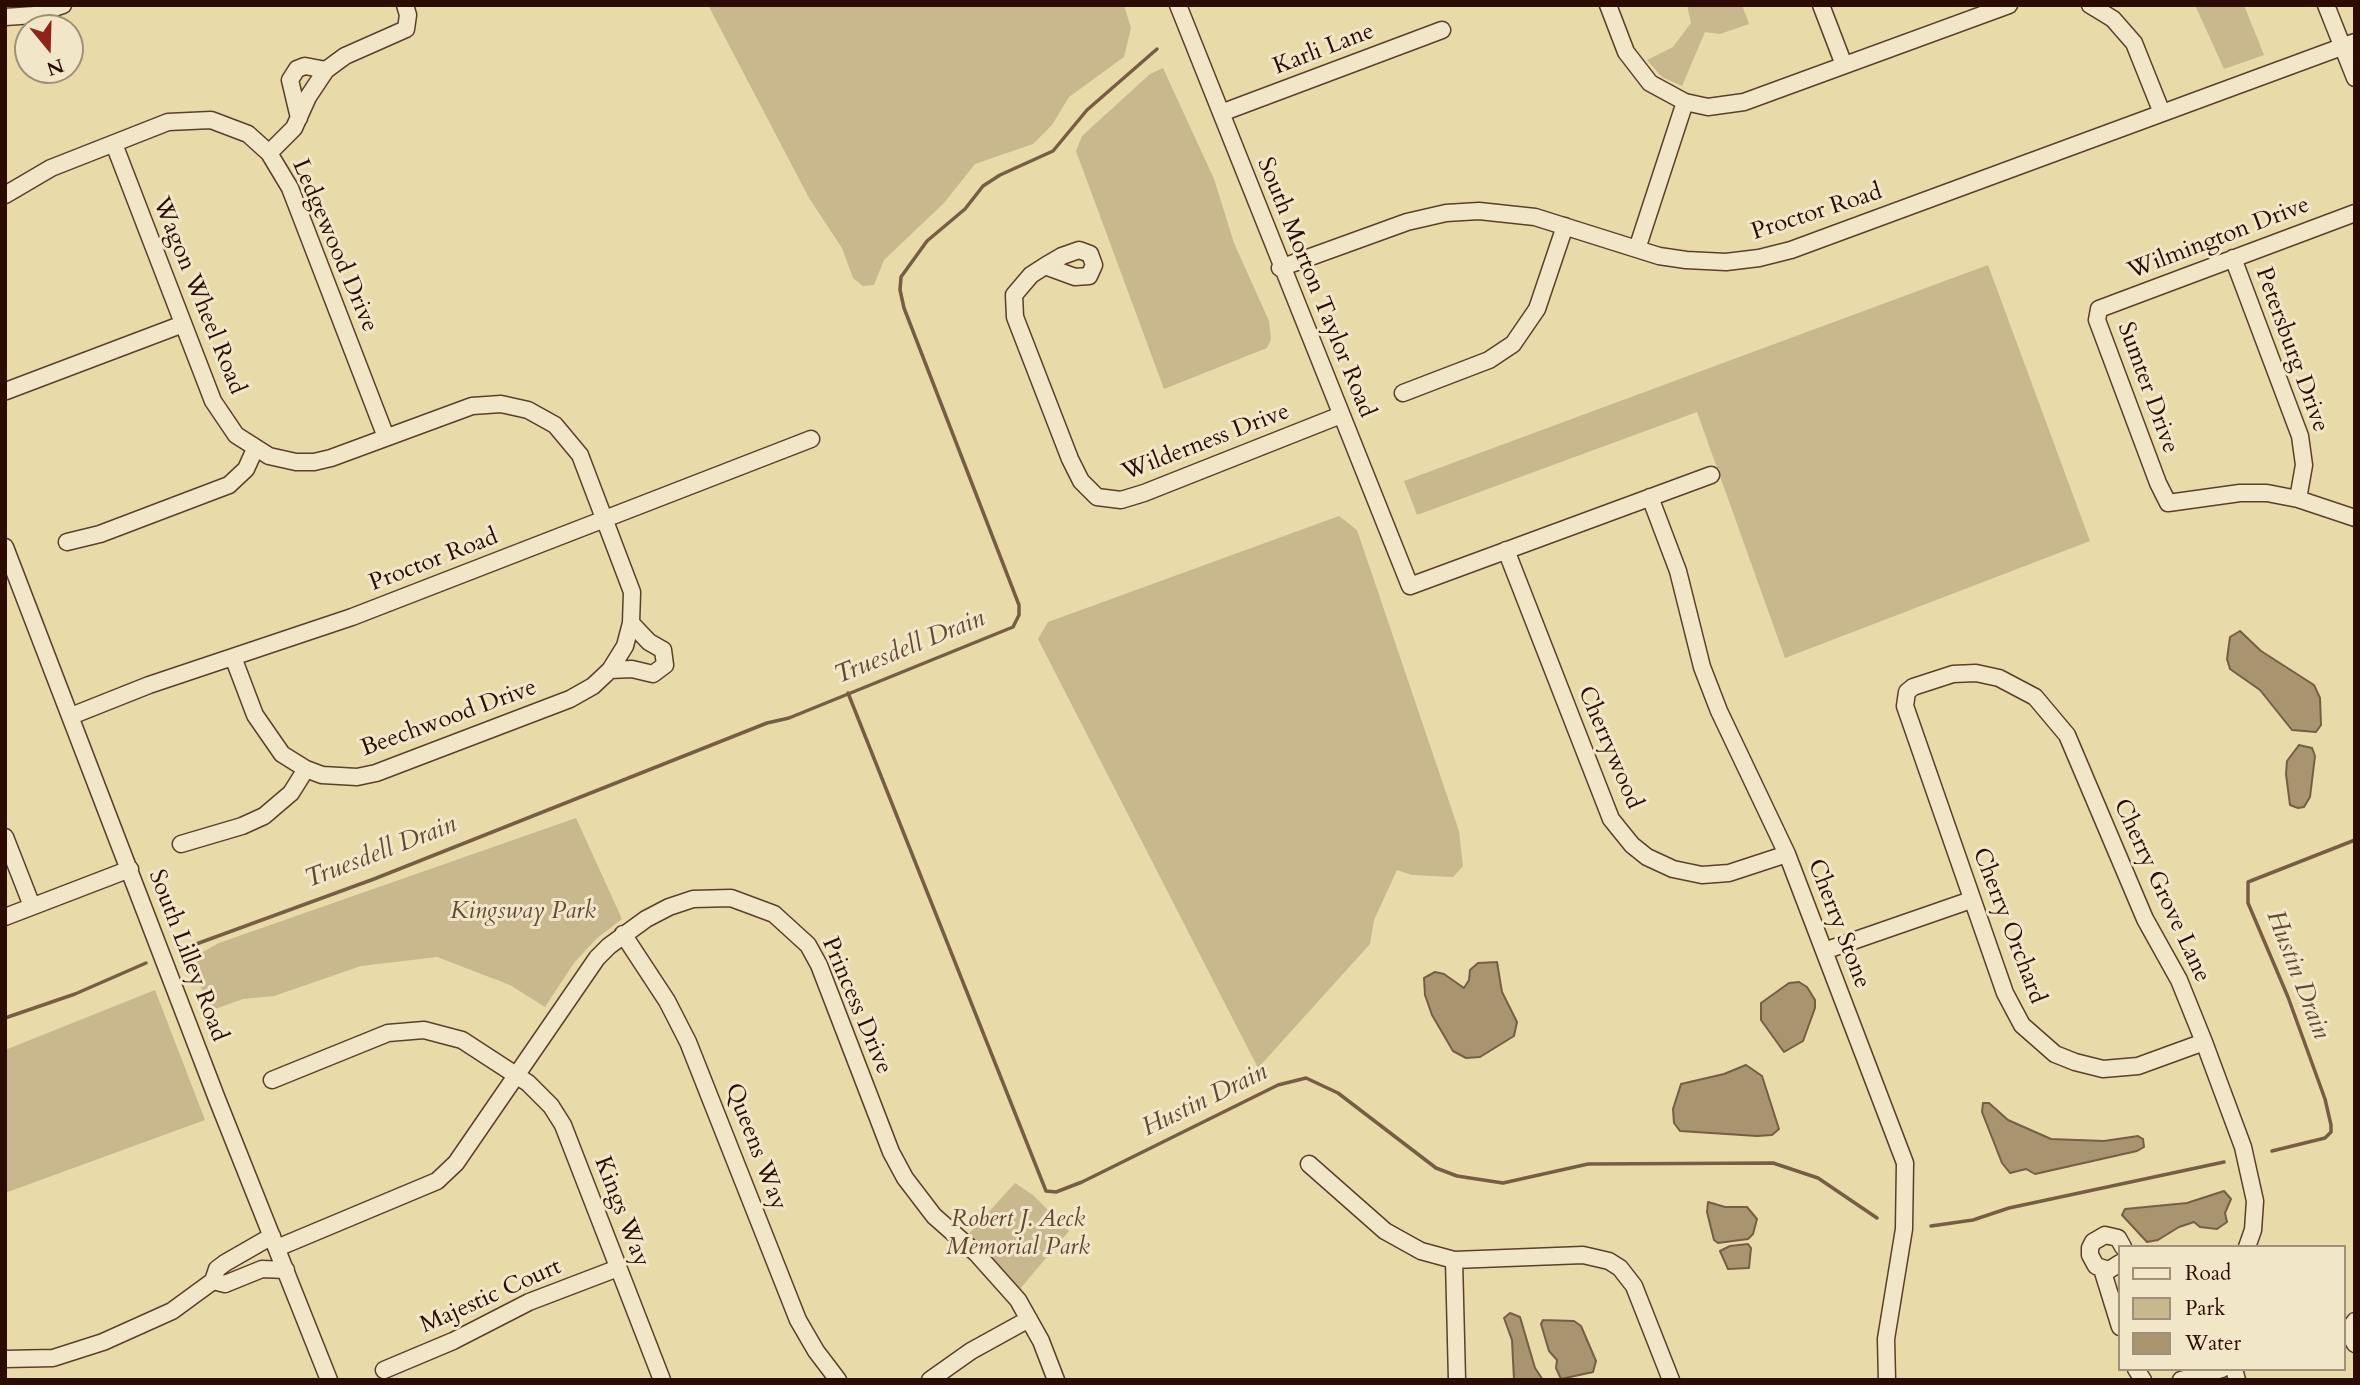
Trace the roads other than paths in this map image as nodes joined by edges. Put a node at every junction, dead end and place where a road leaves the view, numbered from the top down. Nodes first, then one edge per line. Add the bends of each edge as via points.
1 (63, 5) edge
2 (405, 5) edge
3 (1178, 5) edge
4 (1608, 5) edge
5 (1821, 5) edge
6 (2009, 5) edge
7 (2090, 5) edge
8 (2326, 5) edge
9 (5, 17) edge
10 (1442, 30) dead end
11 (2349, 44) edge
12 (1844, 65) junction
13 (326, 70) junction
14 (2355, 78) edge
15 (1685, 102) junction
16 (1221, 113) junction
17 (2162, 113) junction
18 (299, 118) junction
19 (114, 144) junction
20 (269, 153) junction
21 (5, 195) edge
22 (2355, 213) edge
23 (1565, 226) junction
24 (1637, 249) junction
25 (2233, 258) junction
26 (1045, 266) dead end
27 (1280, 268) junction
28 (2099, 309) joint
29 (183, 324) junction
30 (6, 391) edge
31 (1404, 393) dead end
32 (1341, 415) junction
33 (386, 438) junction
34 (810, 439) dead end
35 (255, 449) junction
36 (1711, 475) dead end
37 (1650, 497) junction
38 (2298, 499) junction
39 (2355, 518) edge
40 (606, 519) junction
41 (67, 542) dead end
42 (5, 547) edge
43 (1506, 550) junction
44 (631, 623) junction
45 (233, 657) junction
46 (610, 670) junction
47 (1907, 692) joint
48 (71, 716) junction
49 (306, 769) junction
50 (5, 837) edge
51 (181, 844) dead end
52 (1787, 854) junction
53 (130, 869) junction
54 (1972, 900) junction
55 (32, 906) junction
56 (5, 917) edge
57 (623, 934) junction
58 (1824, 951) junction
59 (2204, 1042) junction
60 (515, 1076) junction
61 (272, 1080) dead end
62 (1309, 1164) dead end
63 (1366, 1216) junction
64 (1356, 1230) dead end
65 (274, 1242) junction
66 (2121, 1245) edge
67 (2248, 1245) edge
68 (1454, 1261) junction
69 (2118, 1265) edge
70 (618, 1268) junction
71 (2102, 1269) junction
72 (286, 1270) junction
73 (213, 1281) junction
74 (1029, 1319) junction
75 (2118, 1321) edge
76 (2355, 1321) edge
77 (2349, 1340) edge
78 (5, 1359) edge
79 (384, 1370) dead end
80 (2215, 1371) edge
81 (329, 1380) edge
82 (662, 1380) edge
83 (838, 1380) edge
84 (930, 1380) edge
85 (1056, 1380) edge
86 (1457, 1380) edge
87 (1671, 1380) edge
88 (1886, 1380) edge
89 (2181, 1380) edge

1 - 9 street via 34,15
2 - 13 street via 406,29 345,56
3 - 16 street, South Morton Taylor Road
4 - 15 street via 1638,70 1659,89
5 - 12 street
6 - 12 street
7 - 17 street via 2113,19 2134,43
8 - 11 street
10 - 16 street, Karli Lane
11 - 14 street
11 - 17 street, Proctor Road
12 - 15 street via 1736,104 1709,107
13 - 18 street
13 - 18 street via 296,69 290,80
15 - 24 street
16 - 27 street, South Morton Taylor Road
17 - 24 street, Proctor Road via 1775,254 1703,262
18 - 20 street
19 - 20 street, Ledgewood Drive via 168,122 193,119 238,129
19 - 21 street via 51,168
19 - 29 street, Wagon Wheel Road
20 - 33 street, Ledgewood Drive via 290,188
22 - 25 street, Wilmington Drive
23 - 24 street, Proctor Road
23 - 27 street, Proctor Road via 1507,212 1446,213 1407,222
23 - 31 street via 1537,309 1513,344 1489,360
25 - 28 street, Wilmington Drive
25 - 38 street, Petersburg Drive via 2300,436 2304,465
26 - 32 street, Wilderness Drive via 1014,295 1015,317 1070,459 1081,481 1097,497 1121,500 1144,493
27 - 32 street, South Morton Taylor Road
28 - 38 street, Sumter Drive via 2098,328 2165,500 2171,504 2240,493
29 - 30 street
29 - 35 street, Wagon Wheel Road via 219,413 236,435
32 - 43 street, South Morton Taylor Road via 1410,586
33 - 35 street, Wagon Wheel Road via 314,462 282,460
33 - 40 street, Wagon Wheel Road via 472,406 501,404 528,410 555,425 575,446
34 - 40 street, Proctor Road
35 - 41 street via 246,469 229,485
36 - 37 street
37 - 43 street
37 - 52 street, Cherry Stone via 1678,571 1702,667 1723,722
38 - 39 street
40 - 44 street, Beechwood Drive via 629,581
40 - 45 street, Proctor Road via 352,617
42 - 48 street, South Lilley Road
43 - 52 street, Cherrywood via 1605,804 1621,833 1647,857 1687,873 1729,873
44 - 46 street, Beechwood Drive via 625,646
44 - 46 street via 663,650 665,665 653,674
45 - 48 street, Proctor Road
45 - 49 street, Beechwood Drive via 264,733 282,754
46 - 49 street, Beechwood Drive via 570,699 376,774 339,777
47 - 54 street, Cherry Orchard via 1905,706
47 - 59 street, Cherry Grove Lane via 1943,676 1986,674 2023,689 2059,721
48 - 53 street, South Lilley Road
49 - 51 street via 291,793 264,816
50 - 55 street
52 - 58 street, Cherry Stone
53 - 55 street
53 - 65 street, South Lilley Road
54 - 58 street
54 - 59 street, Cherry Orchard via 2012,1011 2034,1038 2055,1054 2090,1067 2119,1069
55 - 56 street
57 - 60 street, Princess Drive via 597,958
57 - 74 street, Princess Drive via 668,907 712,897 754,904 793,928 819,965 905,1178 934,1216 1000,1279
57 - 83 street, Queens Way via 688,1042 798,1320
58 - 88 street, Cherry Stone via 1905,1163 1904,1229 1886,1339
59 - 67 street, Cherry Grove Lane via 2249,1164 2255,1201
60 - 61 street, Kings Way via 453,1037 405,1030
60 - 65 street, Princess Drive via 456,1163 437,1181
60 - 70 street, Kings Way via 539,1093 559,1119
62 - 63 street
63 - 64 street
63 - 68 street via 1404,1244
65 - 72 street, South Lilley Road
65 - 73 street, Princess Drive via 225,1263
66 - 71 street via 2105,1235 2093,1242 2090,1255
68 - 86 street
68 - 87 street via 1583,1255 1609,1261 1634,1286
69 - 71 street
70 - 79 street, Majestic Court
70 - 82 street, Kings Way
71 - 75 street
72 - 73 street, Princess Drive via 262,1269 225,1284
72 - 81 street, South Lilley Road
73 - 78 street, Princess Drive via 172,1311 131,1332 53,1358
74 - 84 street
74 - 85 street, Princess Drive
76 - 77 street via 2349,1326
80 - 89 street

